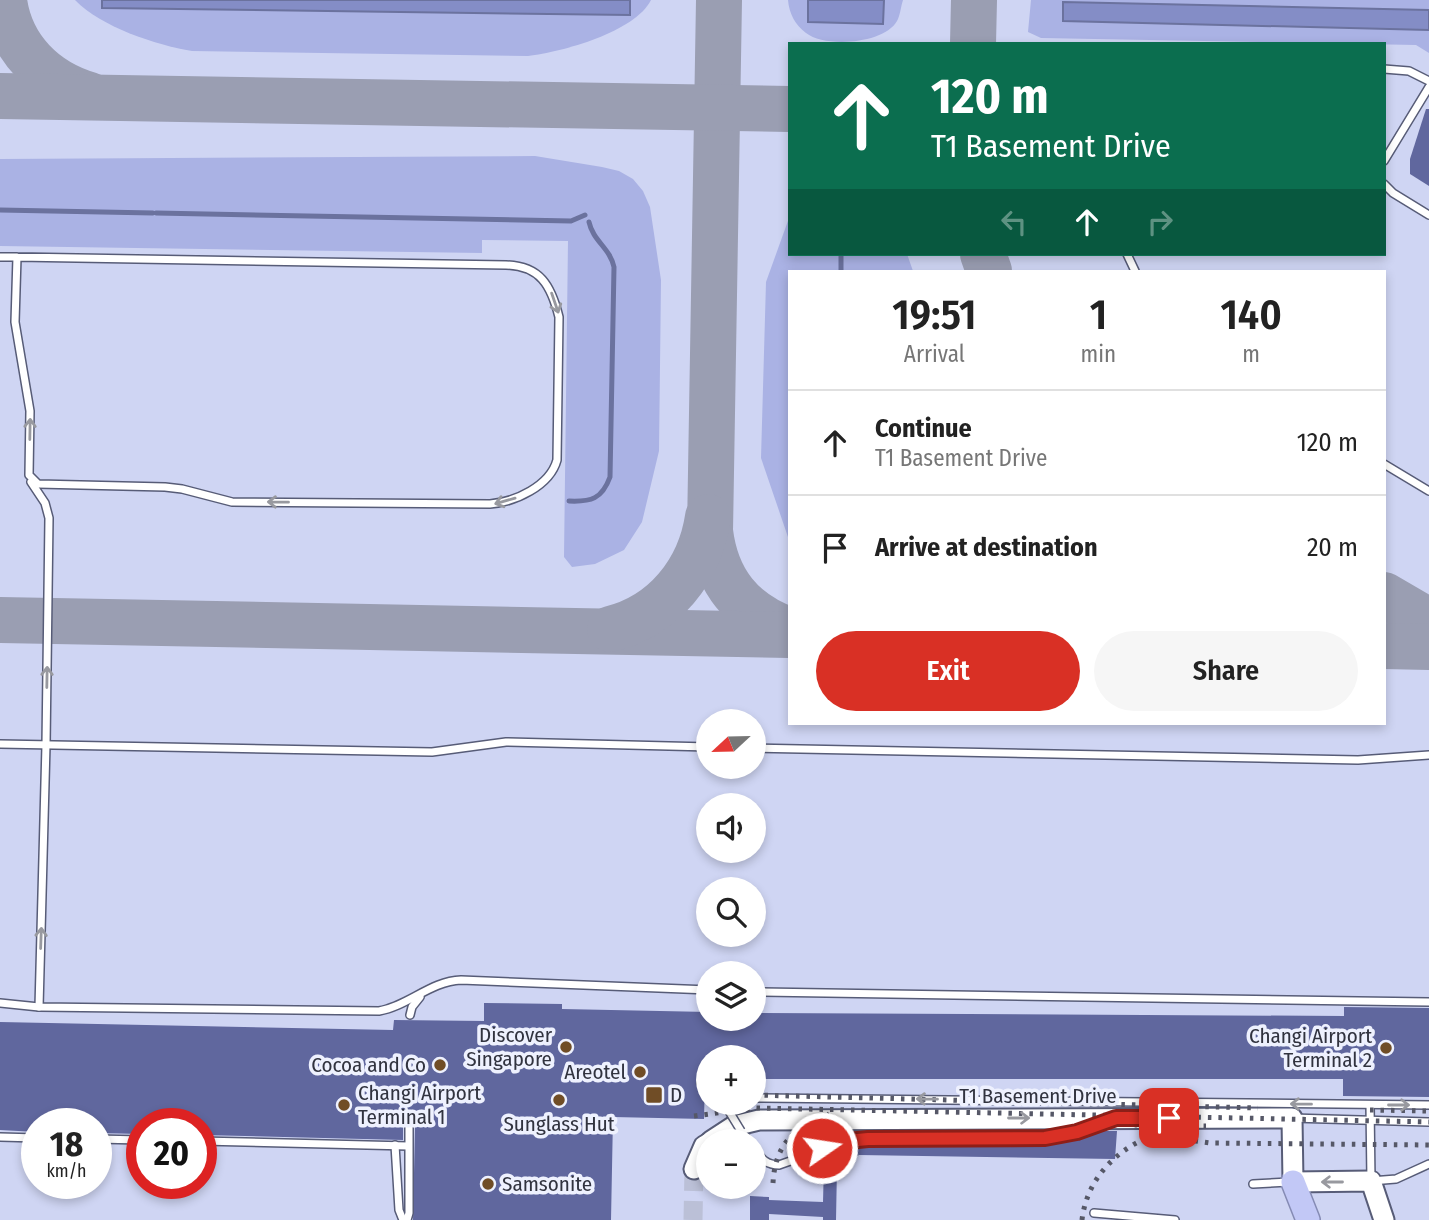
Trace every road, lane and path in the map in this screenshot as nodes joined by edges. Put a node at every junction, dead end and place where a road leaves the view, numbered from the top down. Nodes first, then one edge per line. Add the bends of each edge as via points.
1 (1386, 69) edge
2 (1429, 81) edge
3 (1429, 87) edge
4 (1386, 158) edge
5 (1386, 186) edge
6 (1429, 215) edge
7 (0, 257) edge
8 (17, 257) junction
9 (1386, 465) edge
10 (29, 475) junction
11 (1429, 491) edge
12 (0, 744) edge
13 (46, 745) junction
14 (696, 747) edge
15 (766, 748) edge
16 (1429, 755) edge
17 (696, 989) edge
18 (428, 990) junction
19 (766, 992) edge
20 (1429, 1002) edge
21 (0, 1003) edge
22 (39, 1007) junction
23 (410, 1015) dead end
24 (766, 1098) edge
25 (1370, 1105) junction
26 (1429, 1105) edge
27 (1116, 1118) junction
28 (1292, 1118) junction
29 (1370, 1120) junction
30 (1429, 1122) edge
31 (409, 1126) dead end
32 (730, 1129) edge
33 (0, 1137) edge
34 (21, 1138) edge
35 (217, 1141) edge
36 (395, 1145) junction
37 (408, 1146) junction
38 (766, 1163) edge
39 (1429, 1164) edge
40 (696, 1165) edge
41 (694, 1170) tunnel mouth
42 (1371, 1181) junction
43 (1293, 1182) junction
44 (1253, 1184) dead end
45 (1094, 1213) dead end
46 (405, 1220) edge
47 (1175, 1220) edge
48 (1308, 1220) edge
49 (1384, 1220) edge

1 - 2 lane via 1409,71
3 - 4 lane
5 - 6 lane
7 - 8 lane
10 -> 8 lane via 30,411 15,322
8 -> 10 lane via 528,268 545,283 556,303 561,332 557,460 543,482 513,500 490,504 232,502 165,487 42,485
9 - 11 lane
13 -> 10 lane via 49,518
12 - 13 lane
13 - 14 lane via 432,752 506,742
22 -> 13 lane
15 - 16 lane via 1358,761
17 - 18 lane via 461,980
18 - 22 lane via 379,1011
18 - 23 lane
19 - 20 lane
21 - 22 lane
25 -> 24 lane
25 -> 26 lane
25 - 29 lane
27 - 28 main road, T1 Basement Drive
32 -> 27 main road, T1 Basement Drive via 759,1120
27 - 38 lane via 1045,1138 847,1141 779,1165
28 - 29 lane, T1 Basement Drive
28 - 43 main road
29 - 30 lane, T1 Basement Drive
29 - 42 lane
31 - 37 lane
33 - 34 lane
35 - 36 lane
36 - 37 lane
36 - 46 lane via 399,1210
37 - 46 lane via 409,1213
39 - 42 lane via 1396,1180
40 - 41 main road, T1 Basement Drive
42 -> 43 main road
42 - 49 main road
43 - 44 lane
43 - 48 highway
45 - 47 lane

